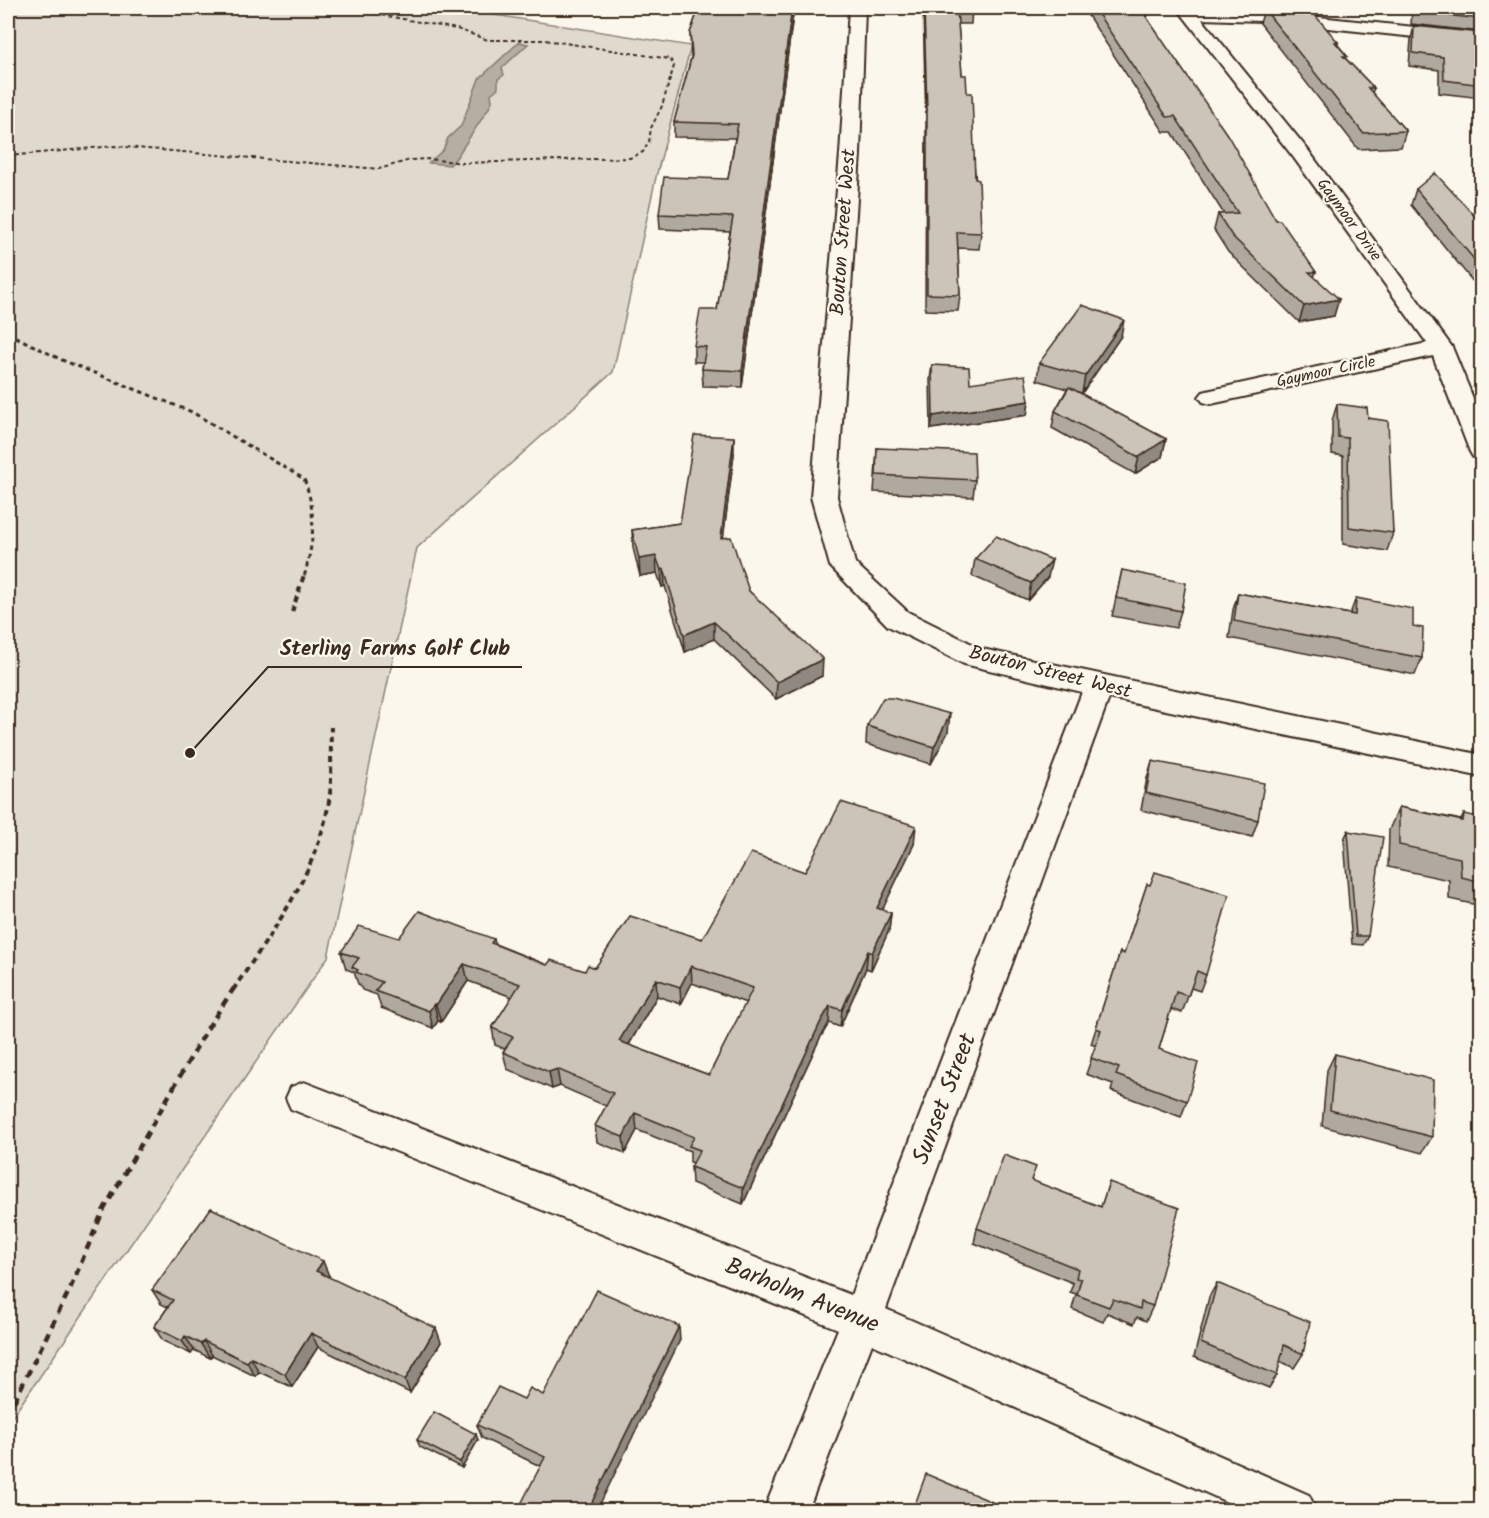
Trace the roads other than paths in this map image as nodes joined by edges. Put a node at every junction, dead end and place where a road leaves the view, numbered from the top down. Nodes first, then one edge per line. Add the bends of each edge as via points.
1 (857, 8) edge
2 (1187, 10) edge
3 (1482, 39) edge
4 (1441, 347) junction
5 (1211, 397) dead end
6 (1482, 452) edge
7 (1099, 686) junction
8 (1482, 766) edge
9 (304, 1098) dead end
10 (862, 1320) junction
11 (786, 1510) edge
12 (1294, 1510) edge

1 - 7 street, Bouton Street West via 824,497 843,566 898,619 974,657
2 - 3 street
2 - 4 street, Gaymoor Drive via 1301,154
4 - 5 street, Gaymoor Circle
4 - 6 street, Gaymoor Drive
7 - 8 street, Bouton Street West
7 - 10 street, Sunset Street
9 - 10 street, Barholm Avenue
10 - 11 street, Sunset Street
10 - 12 street, Barholm Avenue

